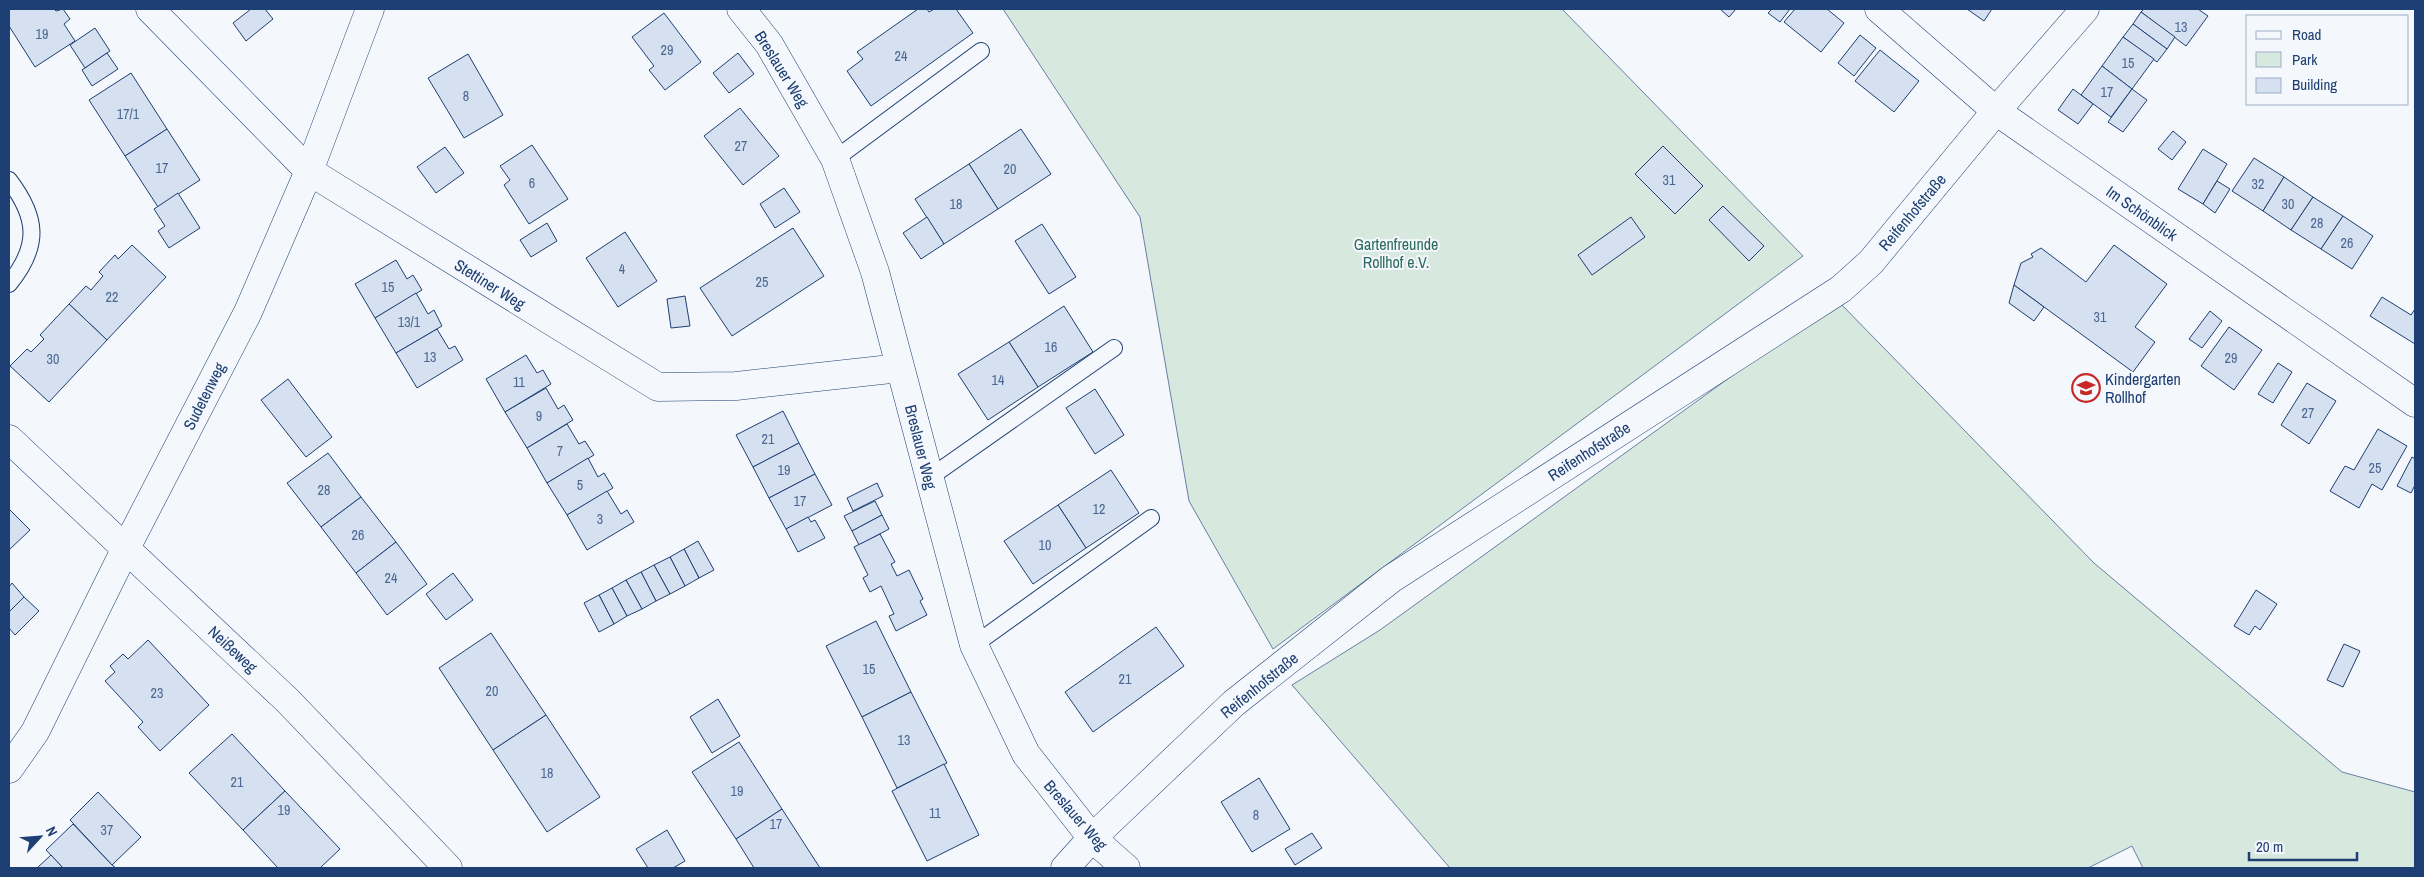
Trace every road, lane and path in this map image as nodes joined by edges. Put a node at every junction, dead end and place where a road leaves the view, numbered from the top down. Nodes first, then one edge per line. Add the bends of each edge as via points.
1 (150, 9) edge
2 (370, 9) edge
3 (741, 9) edge
4 (1879, 9) edge
5 (2085, 9) edge
6 (981, 51) dead end
7 (1996, 111) junction
8 (835, 159) junction
9 (309, 171) junction
10 (9, 180) edge
11 (9, 284) edge
12 (1114, 348) dead end
13 (900, 368) junction
14 (2415, 403) edge
15 (9, 439) edge
16 (929, 478) junction
17 (1150, 518) dead end
18 (126, 548) junction
19 (974, 645) junction
20 (9, 769) edge
21 (1092, 838) junction
22 (448, 868) edge
23 (1065, 868) edge
24 (1126, 868) edge

1 - 9 street, Stettiner Weg
2 - 9 street, Sudetenweg
3 - 8 street, Breslauer Weg via 769,44
4 - 7 street, Im Schönblick
5 - 7 street, Reifenhofstraße
6 - 8 lane
7 - 14 street, Im Schönblick
7 - 21 street, Reifenhofstraße via 1871,262 1841,289 1391,579 1234,703
8 - 13 street, Breslauer Weg via 875,272
9 - 13 street, Stettiner Weg via 658,387 736,386
9 - 18 street, Sudetenweg via 248,312
10 - 11 lane via 22,198 33,233 22,268
12 - 16 lane
13 - 16 street, Breslauer Weg
15 - 18 street, Neißeweg
16 - 19 street, Breslauer Weg
17 - 19 lane
18 - 20 street, Sudetenweg via 35,732
18 - 22 street, Neißeweg via 288,701
19 - 21 street, Breslauer Weg via 1026,754
21 - 23 street, Reifenhofstraße
21 - 24 street, Breslauer Weg

